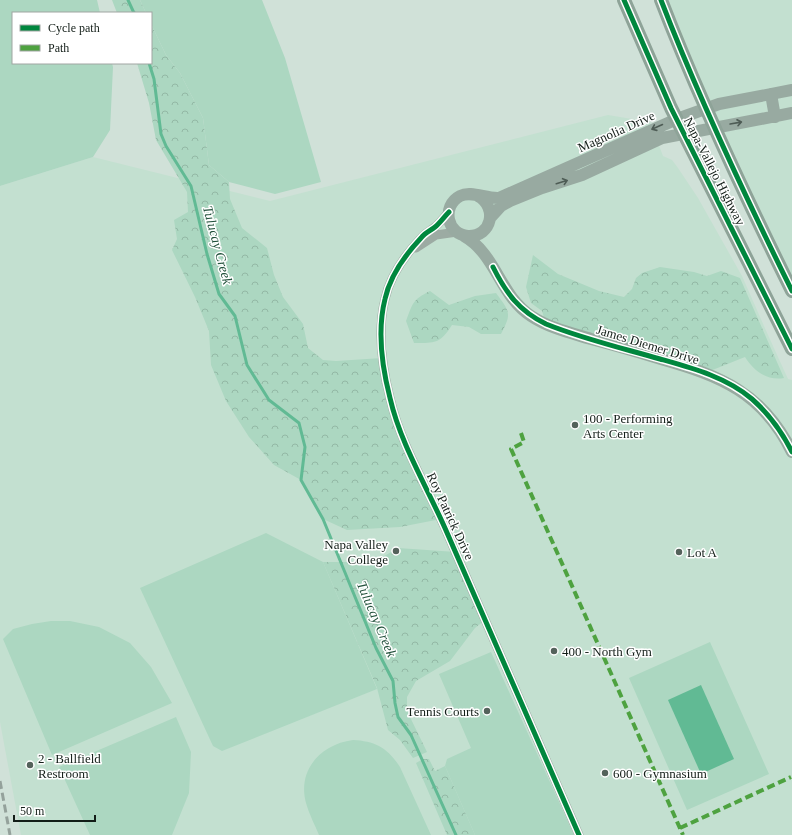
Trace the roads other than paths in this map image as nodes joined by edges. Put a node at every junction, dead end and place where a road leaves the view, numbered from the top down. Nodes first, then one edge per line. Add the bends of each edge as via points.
1 (624, 0) edge
2 (661, 0) edge
3 (792, 90) edge
4 (771, 94) junction
5 (707, 108) junction
6 (792, 113) edge
7 (775, 116) junction
8 (676, 119) junction
9 (715, 127) junction
10 (684, 134) junction
11 (478, 196) junction
12 (448, 212) junction
13 (490, 221) junction
14 (461, 234) junction
15 (410, 252) junction
16 (493, 267) junction
17 (792, 291) edge
18 (792, 349) edge
19 (792, 452) edge
20 (579, 835) edge

1 - 8 main road, Napa-Vallejo Highway
2 - 5 main road, Napa-Vallejo Highway
3 - 4 street, Magnolia Drive
4 - 5 street, Magnolia Drive
4 - 7 street
5 - 8 street, Magnolia Drive
5 - 9 main road, Napa-Vallejo Highway
6 - 7 street, Magnolia Drive
9 -> 7 street, Magnolia Drive
8 - 10 main road, Napa-Vallejo Highway
8 -> 11 street, Magnolia Drive via 504,196
9 - 10 street, Magnolia Drive
9 - 17 main road, Napa-Vallejo Highway via 736,177
13 -> 10 street, Magnolia Drive via 501,206 523,196 582,175 662,138
10 - 18 main road, Napa-Vallejo Highway
11 - 12 street, Magnolia Drive via 460,196 453,201
11 - 13 street via 487,203
12 - 14 street via 450,223
12 - 15 street, Roy Patrick Drive via 434,228 422,236
13 - 14 street, Magnolia Drive via 483,231 476,235
13 - 16 street, James Diemer Drive via 486,246
14 - 15 street, Roy Patrick Drive via 436,235
14 - 16 street, James Diemer Drive via 474,241
15 - 20 street, Roy Patrick Drive via 392,279 383,312 382,358 390,400 408,450 447,532
16 - 19 street, James Diemer Drive via 505,290 515,302 526,313 546,324 687,367 728,383 762,408

